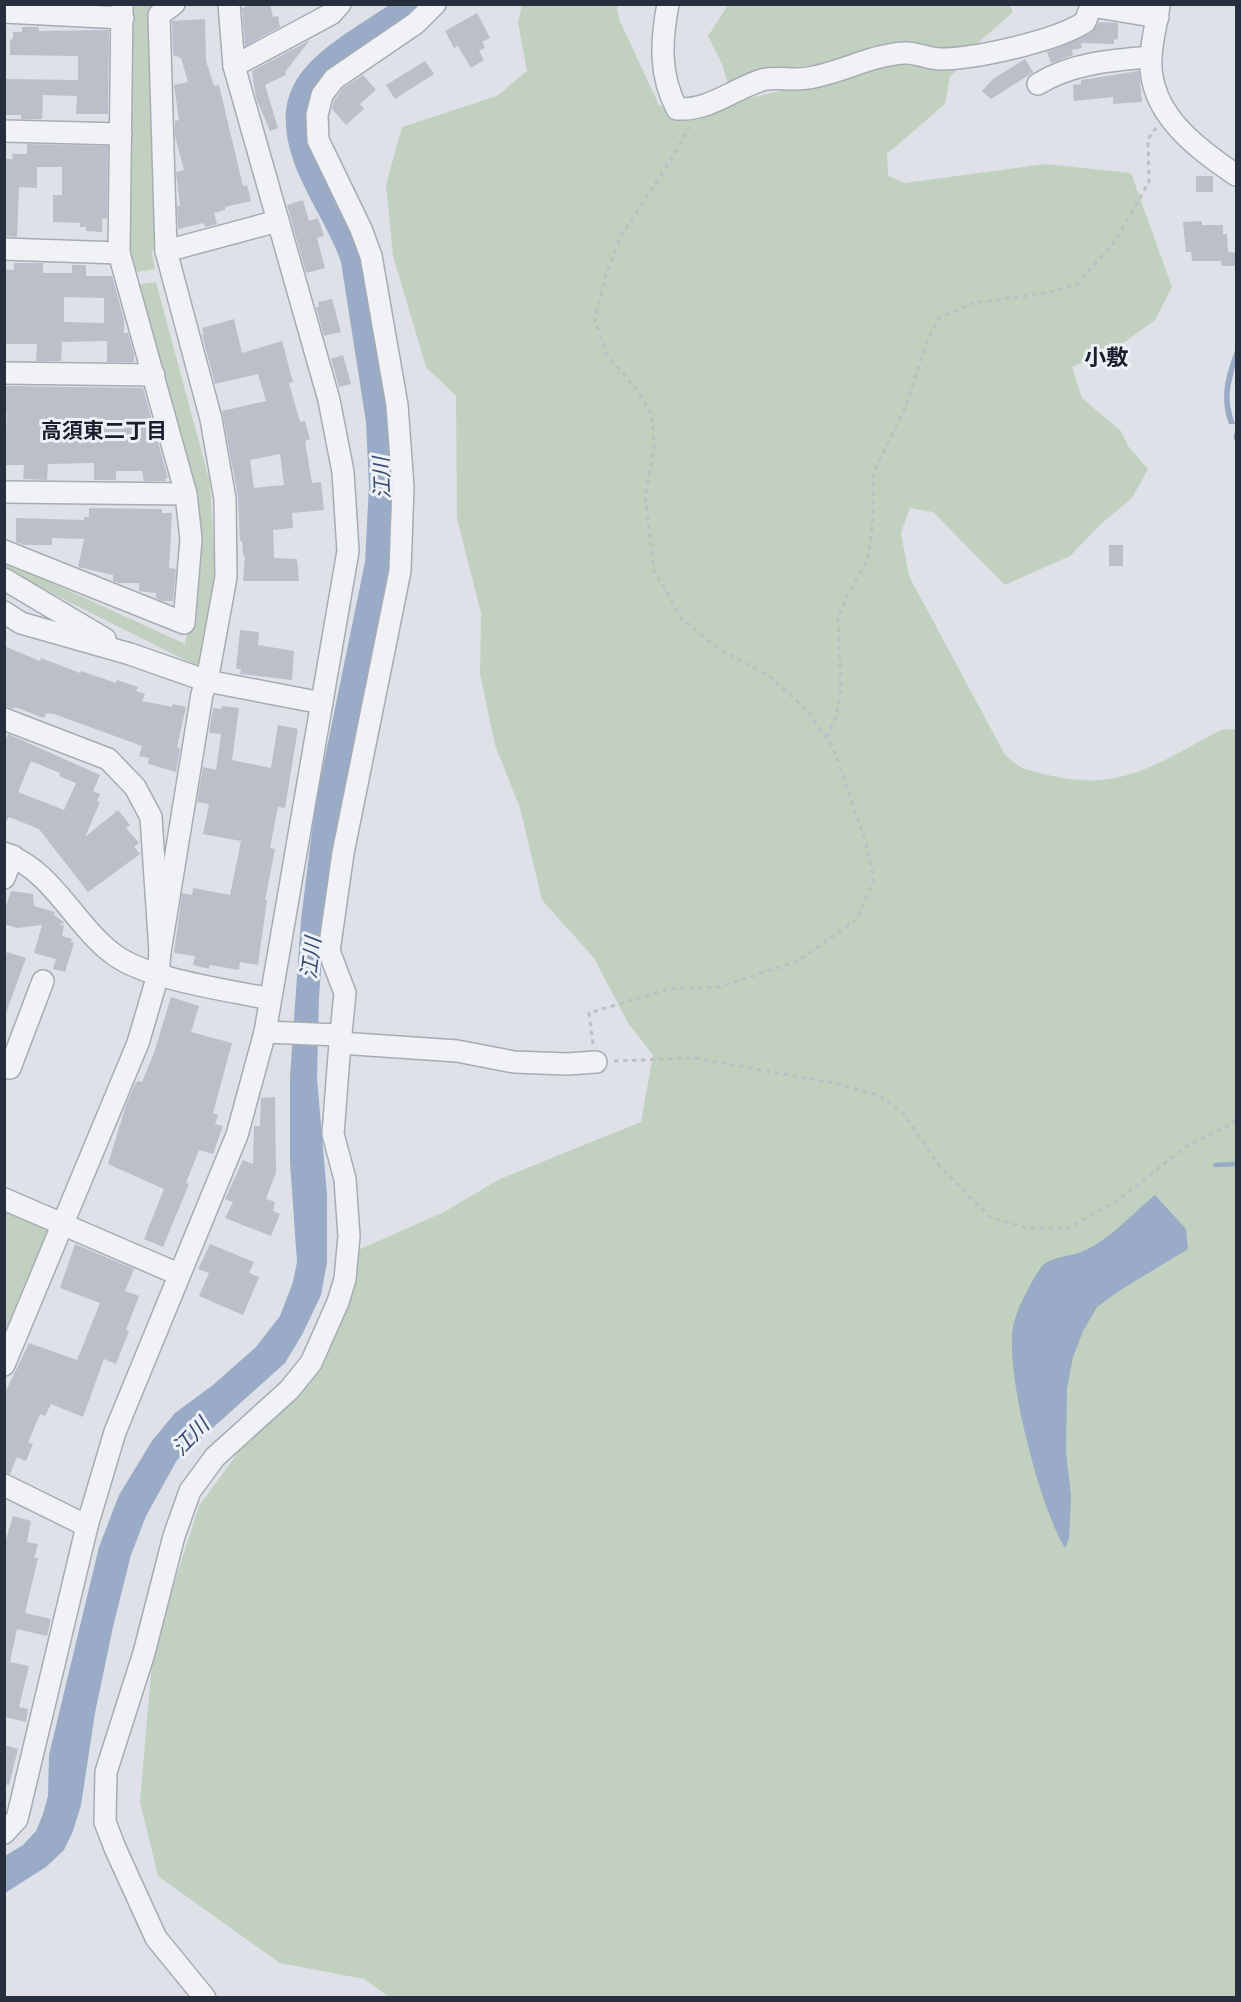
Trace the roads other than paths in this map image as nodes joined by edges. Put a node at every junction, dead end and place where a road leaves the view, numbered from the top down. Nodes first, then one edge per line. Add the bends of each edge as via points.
1 (174, 4) edge
2 (229, 4) edge
3 (340, 4) edge
4 (435, 4) edge
5 (668, 4) edge
6 (123, 11) edge
7 (1159, 11) edge
8 (4, 12) edge
9 (1151, 57) junction
10 (234, 66) junction
11 (1038, 84) dead end
12 (4, 132) edge
13 (121, 134) junction
14 (1236, 175) edge
15 (278, 221) junction
16 (4, 249) edge
17 (166, 250) junction
18 (119, 253) junction
19 (4, 373) edge
20 (154, 375) junction
21 (4, 492) edge
22 (186, 494) junction
23 (4, 551) edge
24 (4, 579) edge
25 (4, 612) edge
26 (130, 654) junction
27 (207, 681) junction
28 (322, 703) junction
29 (4, 719) edge
30 (9, 855) edge
31 (4, 878) edge
32 (160, 952) junction
33 (158, 975) junction
34 (43, 981) dead end
35 (270, 999) junction
36 (265, 1032) junction
37 (340, 1039) junction
38 (596, 1062) road end
39 (4, 1066) edge
40 (4, 1199) edge
41 (63, 1224) junction
42 (178, 1274) junction
43 (4, 1365) edge
44 (4, 1485) edge
45 (87, 1526) junction
46 (4, 1833) edge
47 (205, 1998) edge

1 - 17 street via 159,15
2 - 10 street
3 - 10 street via 331,14
4 - 37 street via 416,23 334,79 322,95 317,115 318,140 371,256 397,405 403,487 400,571 343,853 328,951 345,993
5 - 7 street via 662,34 662,67 677,109 729,97 763,80 805,79 840,72 878,56 907,53 939,59 993,52 1085,22 1091,6
6 - 8 street
6 - 13 street
7 - 9 street
9 - 11 street via 1107,60 1052,75
9 - 14 street via 1153,88 1166,115 1204,153
10 - 15 street
12 - 13 street
13 - 18 street
15 - 17 street
15 - 28 street via 329,400 343,472 348,551
16 - 18 street
17 - 27 street via 211,419 225,499 226,577
18 - 20 street
19 - 20 street
20 - 22 street
21 - 22 street
22 - 23 street via 191,539 184,623
24 - 26 street
25 - 26 street via 21,623
26 - 27 street
27 - 28 street
27 - 32 street
28 - 35 street
29 - 32 street via 108,759 135,787 151,817
30 - 31 street
30 - 33 street via 42,876 112,954
32 - 33 street
33 - 35 street
33 - 41 street via 138,1043
34 - 39 street via 10,1068
35 - 36 street
36 - 37 street
36 - 42 street via 237,1135
37 - 38 street via 457,1051 514,1062
37 - 47 street via 333,1134 345,1179 349,1236 345,1279 338,1302 311,1363 289,1390 215,1457 190,1491 106,1772 105,1822 115,1848 156,1938
40 - 41 street
41 - 42 street
41 - 43 street
42 - 45 street via 115,1432
44 - 45 street
45 - 46 street via 17,1819

